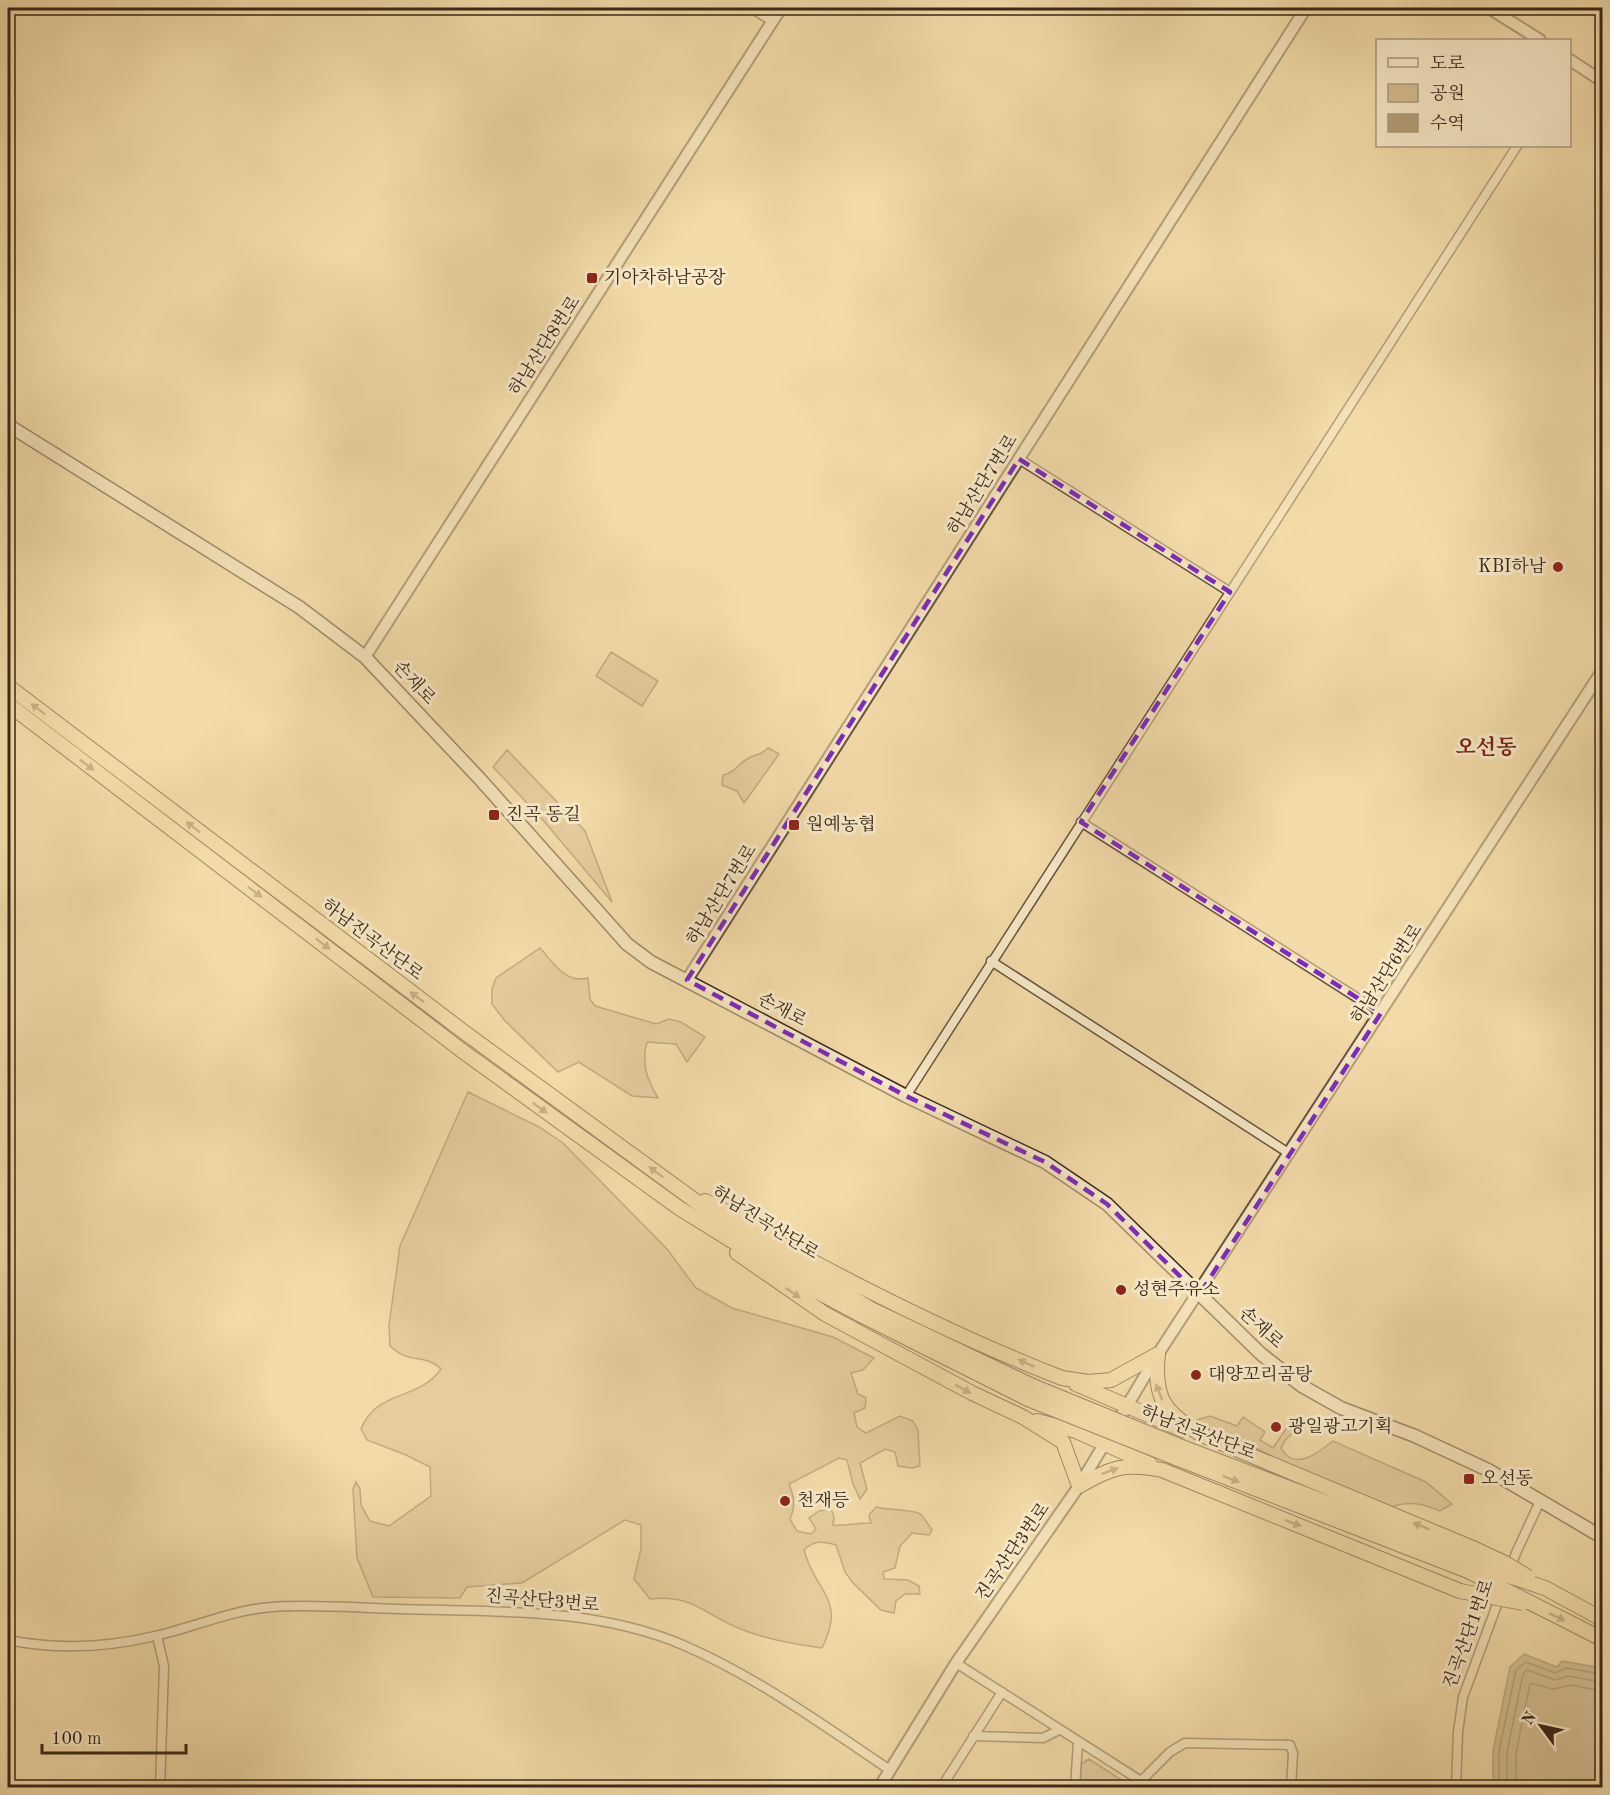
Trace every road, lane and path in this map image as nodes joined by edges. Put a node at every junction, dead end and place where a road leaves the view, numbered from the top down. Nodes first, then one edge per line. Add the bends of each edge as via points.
1 (751, 8) edge
2 (781, 8) edge
3 (1306, 8) edge
4 (1489, 8) edge
5 (772, 21) junction
6 (1538, 39) edge
7 (1571, 63) edge
8 (1602, 81) edge
9 (1516, 147) edge
10 (8, 425) edge
11 (1019, 459) junction
12 (1230, 592) junction
13 (365, 657) junction
14 (1602, 671) edge
15 (8, 686) edge
16 (8, 704) edge
17 (1081, 822) junction
18 (991, 961) junction
19 (687, 980) junction
20 (1381, 1013) junction
21 (906, 1096) junction
22 (1290, 1154) junction
23 (685, 1193) junction
24 (679, 1208) junction
25 (1199, 1295) junction
26 (1158, 1354) junction
27 (1062, 1378) junction
28 (1031, 1393) junction
29 (1128, 1405) junction
30 (1023, 1417) junction
31 (1202, 1435) junction
32 (1104, 1444) junction
33 (1162, 1470) junction
34 (1079, 1486) junction
35 (1541, 1499) junction
36 (1602, 1537) edge
37 (1472, 1560) junction
38 (1536, 1606) junction
39 (1602, 1618) edge
40 (157, 1636) junction
41 (1602, 1639) edge
42 (8, 1640) edge
43 (956, 1663) junction
44 (1002, 1692) junction
45 (1059, 1730) junction
46 (973, 1736) junction
47 (1078, 1742) junction
48 (890, 1770) junction
49 (1141, 1784) edge
50 (160, 1788) edge
51 (879, 1788) edge
52 (941, 1788) edge
53 (1075, 1788) edge
54 (1291, 1788) edge
55 (1456, 1788) edge

1 - 5 street
2 - 5 street, 하남산단8번로
3 - 11 street, 하남산단7번로
4 - 6 street
5 - 13 street, 하남산단8번로
7 - 8 street
9 - 12 street
10 - 13 main road, 손재로 via 298,607
11 - 12 street
11 - 19 street, 하남산단7번로
12 - 17 street
13 - 19 main road, 손재로 via 627,944 651,962
14 - 20 street, 하남산단6번로
23 -> 15 highway, 하남진곡산단로 via 464,1032
16 -> 24 highway, 하남진곡산단로 via 461,1050
17 - 18 street
17 - 20 street
18 - 21 street
18 - 22 street
19 - 21 main road, 손재로
20 - 22 street, 하남산단6번로
21 - 25 main road, 손재로 via 1045,1162 1078,1183 1107,1204
22 - 25 street, 하남산단6번로
27 -> 23 highway via 881,1296 794,1252 725,1210
23 - 28 highway, 하남진곡산단로 via 720,1219 871,1309
24 - 28 highway, 하남진곡산단로 via 790,1277 861,1315
24 -> 30 highway via 697,1225 825,1314
25 - 26 street, 하남산단6번로
25 - 35 main road, 손재로 via 1261,1354 1302,1386 1341,1408 1482,1467
26 - 27 highway via 1111,1380
26 - 29 street, 진곡산단3번로
31 -> 26 highway via 1174,1418 1160,1397 1155,1380
27 - 29 highway
28 - 37 highway, 하남진곡산단로, bridge
29 - 31 highway via 1178,1429
29 - 32 street, 진곡산단3번로
30 - 32 highway via 1076,1431
30 - 34 highway via 1063,1442
37 -> 31 highway
32 - 33 highway
32 - 34 street, 진곡산단3번로
34 -> 33 highway via 1113,1467
33 -> 38 highway, bridge via 1460,1591
34 - 43 street, 진곡산단3번로
35 - 36 main road, 손재로
35 - 55 street, 진곡산단1번로 via 1516,1553 1463,1697
37 - 38 highway, 하남진곡산단로, bridge via 1494,1582
37 - 39 highway, 하남진곡산단로, bridge via 1545,1588
38 -> 41 highway, 하남진곡산단로, bridge
40 - 42 street, 진곡산단3번로 via 86,1647 36,1646
40 - 48 street, 진곡산단3번로 via 218,1616 273,1607 497,1612 567,1616 614,1624 681,1645 747,1676
40 - 50 street via 164,1666
43 - 44 street
43 - 48 street, 진곡산단3번로
44 - 45 street
44 - 46 street
45 - 46 street via 1043,1738
45 - 47 street
46 - 52 street
47 - 49 street
47 - 53 street
48 - 51 street, 진곡산단3번로
49 - 54 street via 1170,1752 1185,1743 1279,1743 1290,1745 1293,1753

